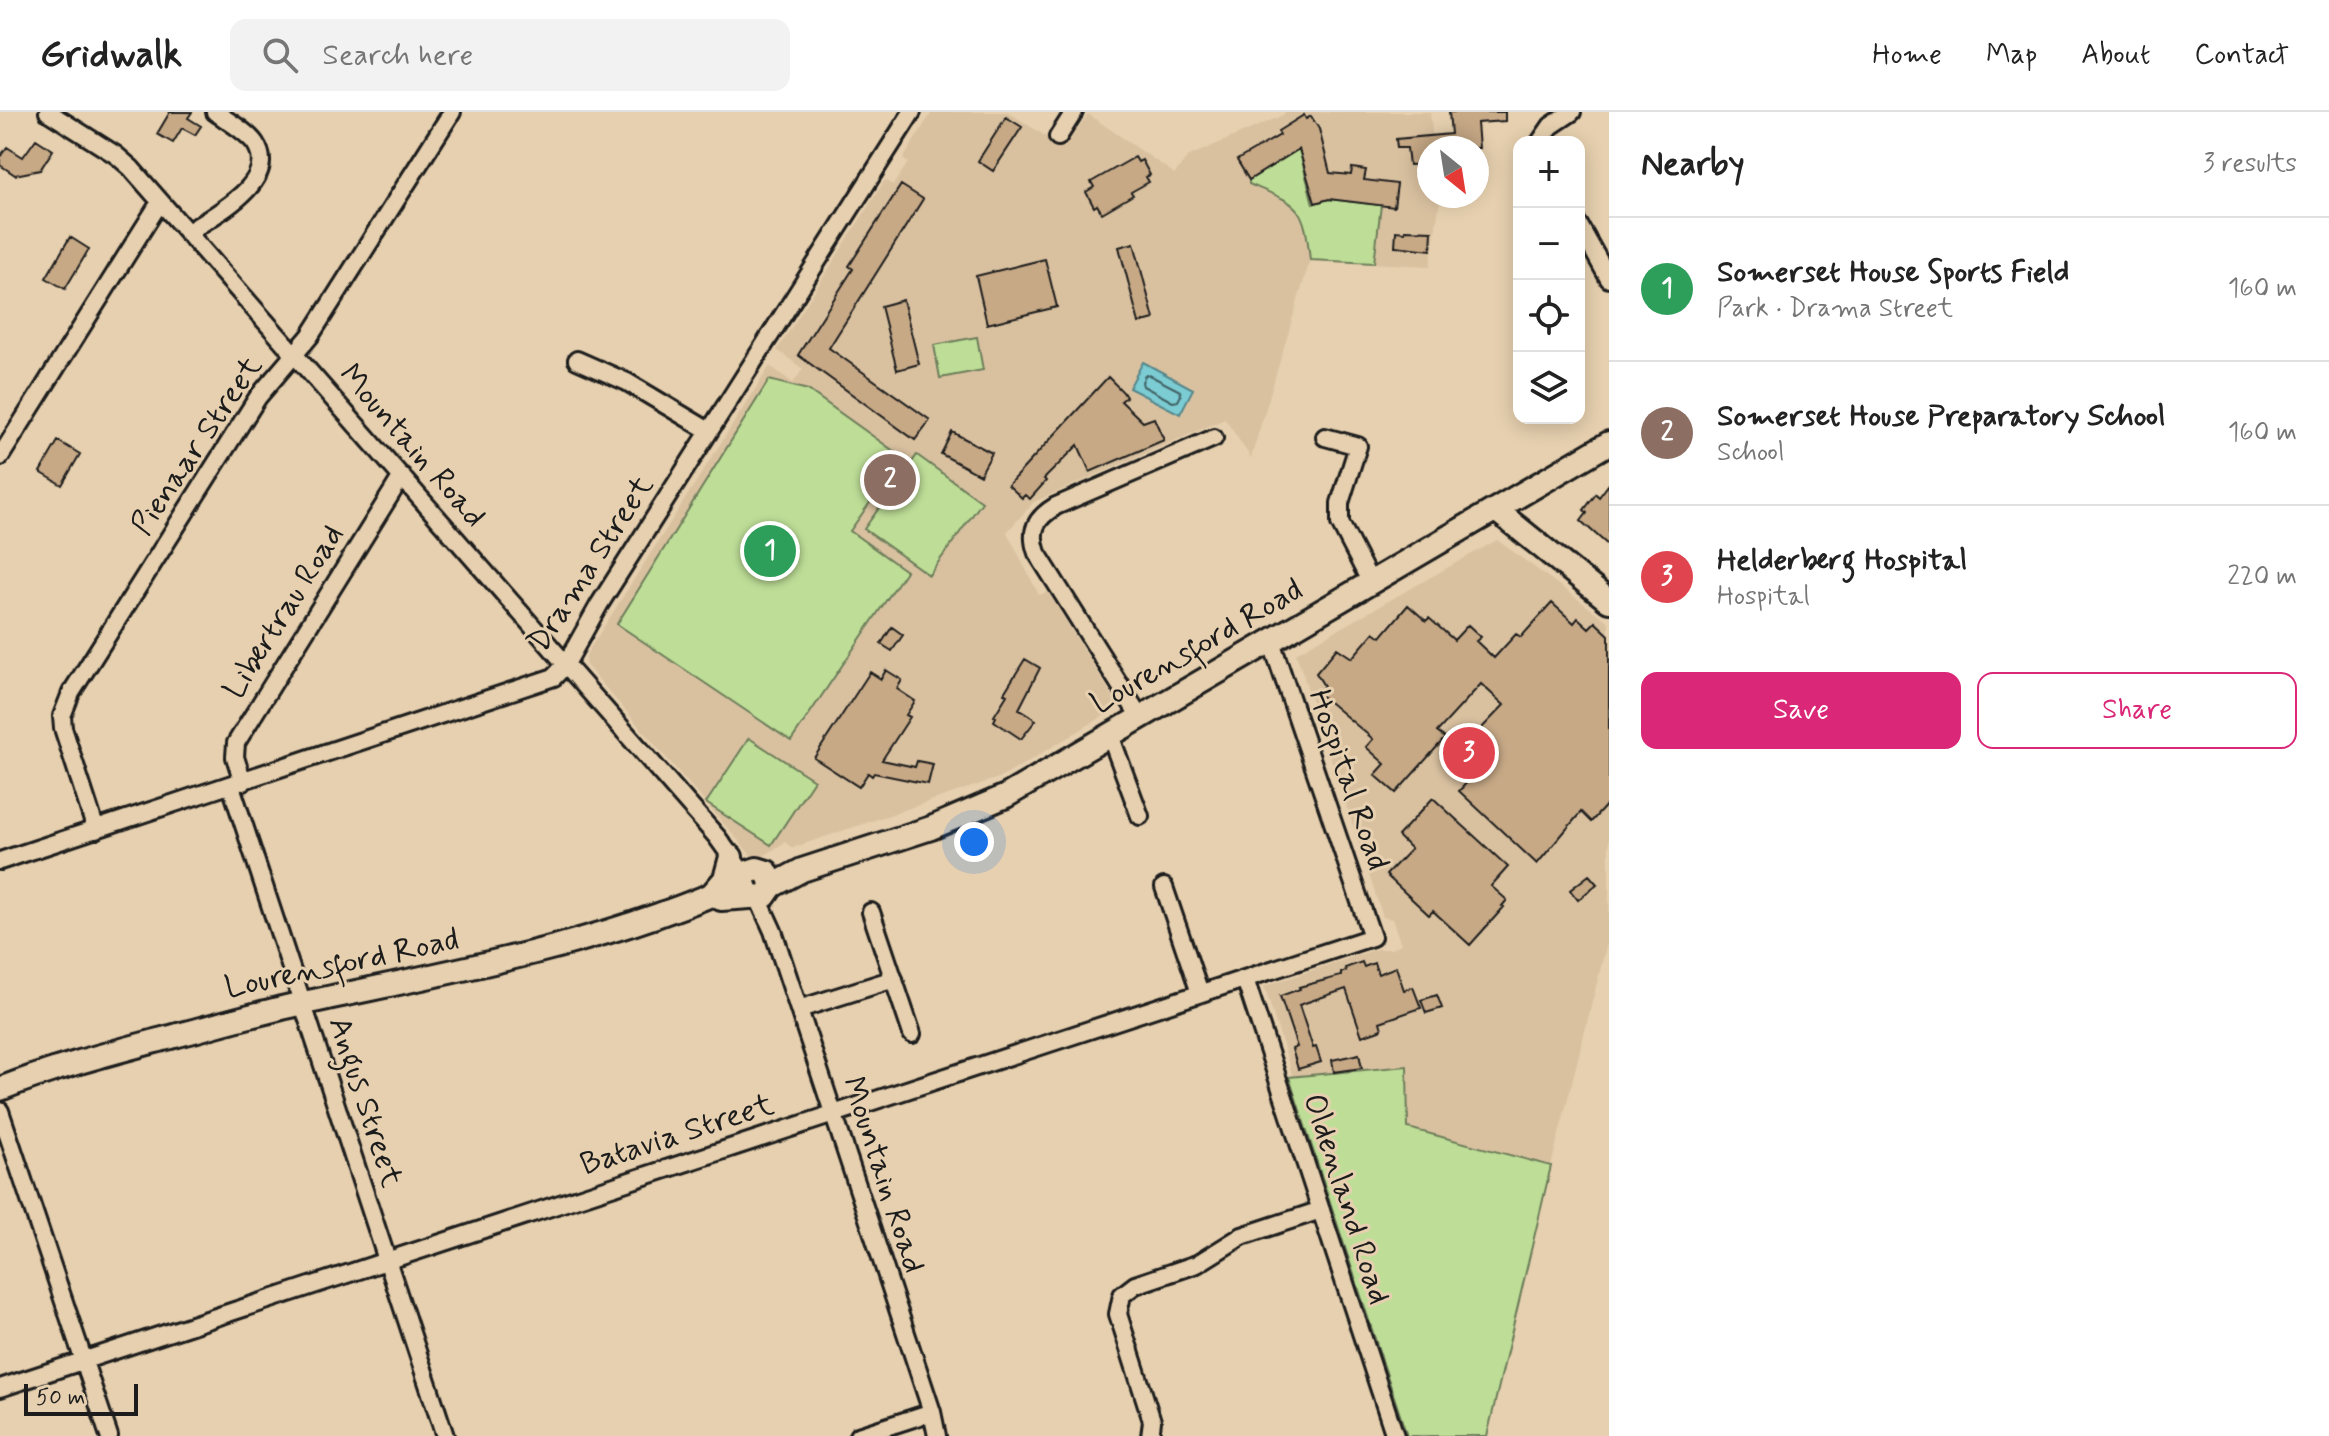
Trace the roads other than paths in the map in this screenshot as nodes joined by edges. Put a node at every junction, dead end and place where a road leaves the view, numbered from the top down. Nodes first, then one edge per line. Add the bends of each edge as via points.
1 (215, 112) edge
2 (452, 112) edge
3 (912, 112) edge
4 (1074, 112) edge
5 (1572, 112) edge
6 (56, 114) edge
7 (1544, 136) edge
8 (1058, 137) dead end
9 (160, 202) junction
10 (187, 233) junction
11 (1585, 236) edge
12 (1609, 279) edge
13 (294, 355) junction
14 (577, 360) dead end
15 (709, 431) junction
16 (1325, 437) dead end
17 (1214, 438) dead end
18 (1609, 443) edge
19 (0, 457) edge
20 (402, 476) junction
21 (1496, 510) junction
22 (1371, 583) junction
23 (1609, 601) edge
24 (1271, 641) junction
25 (566, 664) junction
26 (1140, 717) junction
27 (1110, 735) junction
28 (237, 784) junction
29 (1140, 816) dead end
30 (96, 830) junction
31 (717, 837) junction
32 (731, 857) junction
33 (0, 861) edge
34 (757, 884) junction
35 (1164, 887) dead end
36 (703, 900) junction
37 (871, 912) dead end
38 (1372, 937) joint
39 (894, 979) junction
40 (1245, 979) junction
41 (1200, 993) junction
42 (303, 1003) junction
43 (799, 1009) junction
44 (912, 1034) dead end
45 (0, 1089) edge
46 (0, 1111) edge
47 (833, 1113) junction
48 (1321, 1210) junction
49 (388, 1259) junction
50 (84, 1360) junction
51 (0, 1388) edge
52 (932, 1412) junction
53 (109, 1436) edge
54 (445, 1436) edge
55 (858, 1436) edge
56 (937, 1436) edge
57 (1150, 1436) edge
58 (1395, 1436) edge

1 - 10 street via 256,144 259,173 247,191
2 - 13 street, Pienaar Street
3 - 15 street, Drama Street
4 - 8 street
5 - 7 street
6 - 9 street, Mountain Road via 116,155
9 - 10 street, Mountain Road
9 - 19 street
10 - 13 street, Mountain Road
11 - 12 street
13 - 20 street, Mountain Road
13 - 30 street, Pienaar Street via 258,397 65,705 63,728
14 - 15 street via 627,382
15 - 25 street, Drama Street
16 - 22 street via 1358,446 1340,503 1340,523
17 - 26 street via 1056,506 1033,529 1037,553
18 - 21 street, Lourensford Road
20 - 25 street, Mountain Road
20 - 28 street, Libertrau Road via 236,743
21 - 22 street, Lourensford Road
21 - 23 street
22 - 24 street, Lourensford Road
24 - 26 street, Lourensford Road
24 - 38 street, Hospital Road
25 - 28 street, Drama Street via 548,680
25 - 31 street, Mountain Road
26 - 27 street, Lourensford Road
27 - 29 street
27 - 34 street, Lourensford Road via 980,809
28 - 30 street, Drama Street
28 - 42 street, Angus Street
30 - 33 street, Drama Street
31 - 32 street, Mountain Road
31 - 34 street, Mountain Road
32 - 34 street, Mountain Road
32 - 36 street via 725,879
34 - 36 street, Lourensford Road
34 - 43 street, Mountain Road
35 - 41 street
36 - 42 street, Lourensford Road via 483,966
37 - 39 street
38 - 40 street, Batavia Street
39 - 43 street
39 - 44 street
40 - 41 street, Batavia Street
40 - 48 street, Oldenland Road
41 - 47 street, Batavia Street
42 - 45 street, Lourensford Road via 79,1061
42 - 49 street, Angus Street
43 - 47 street, Mountain Road
46 - 50 street
47 - 49 street, Batavia Street
47 - 52 street, Mountain Road
48 - 57 street via 1242,1236 1197,1264 1135,1285 1122,1295 1118,1314 1152,1421
48 - 58 street, Oldenland Road
49 - 50 street, Batavia Street
49 - 54 street, Angus Street
50 - 51 street, Batavia Street
50 - 53 street
52 - 55 street
52 - 56 street, Mountain Road

